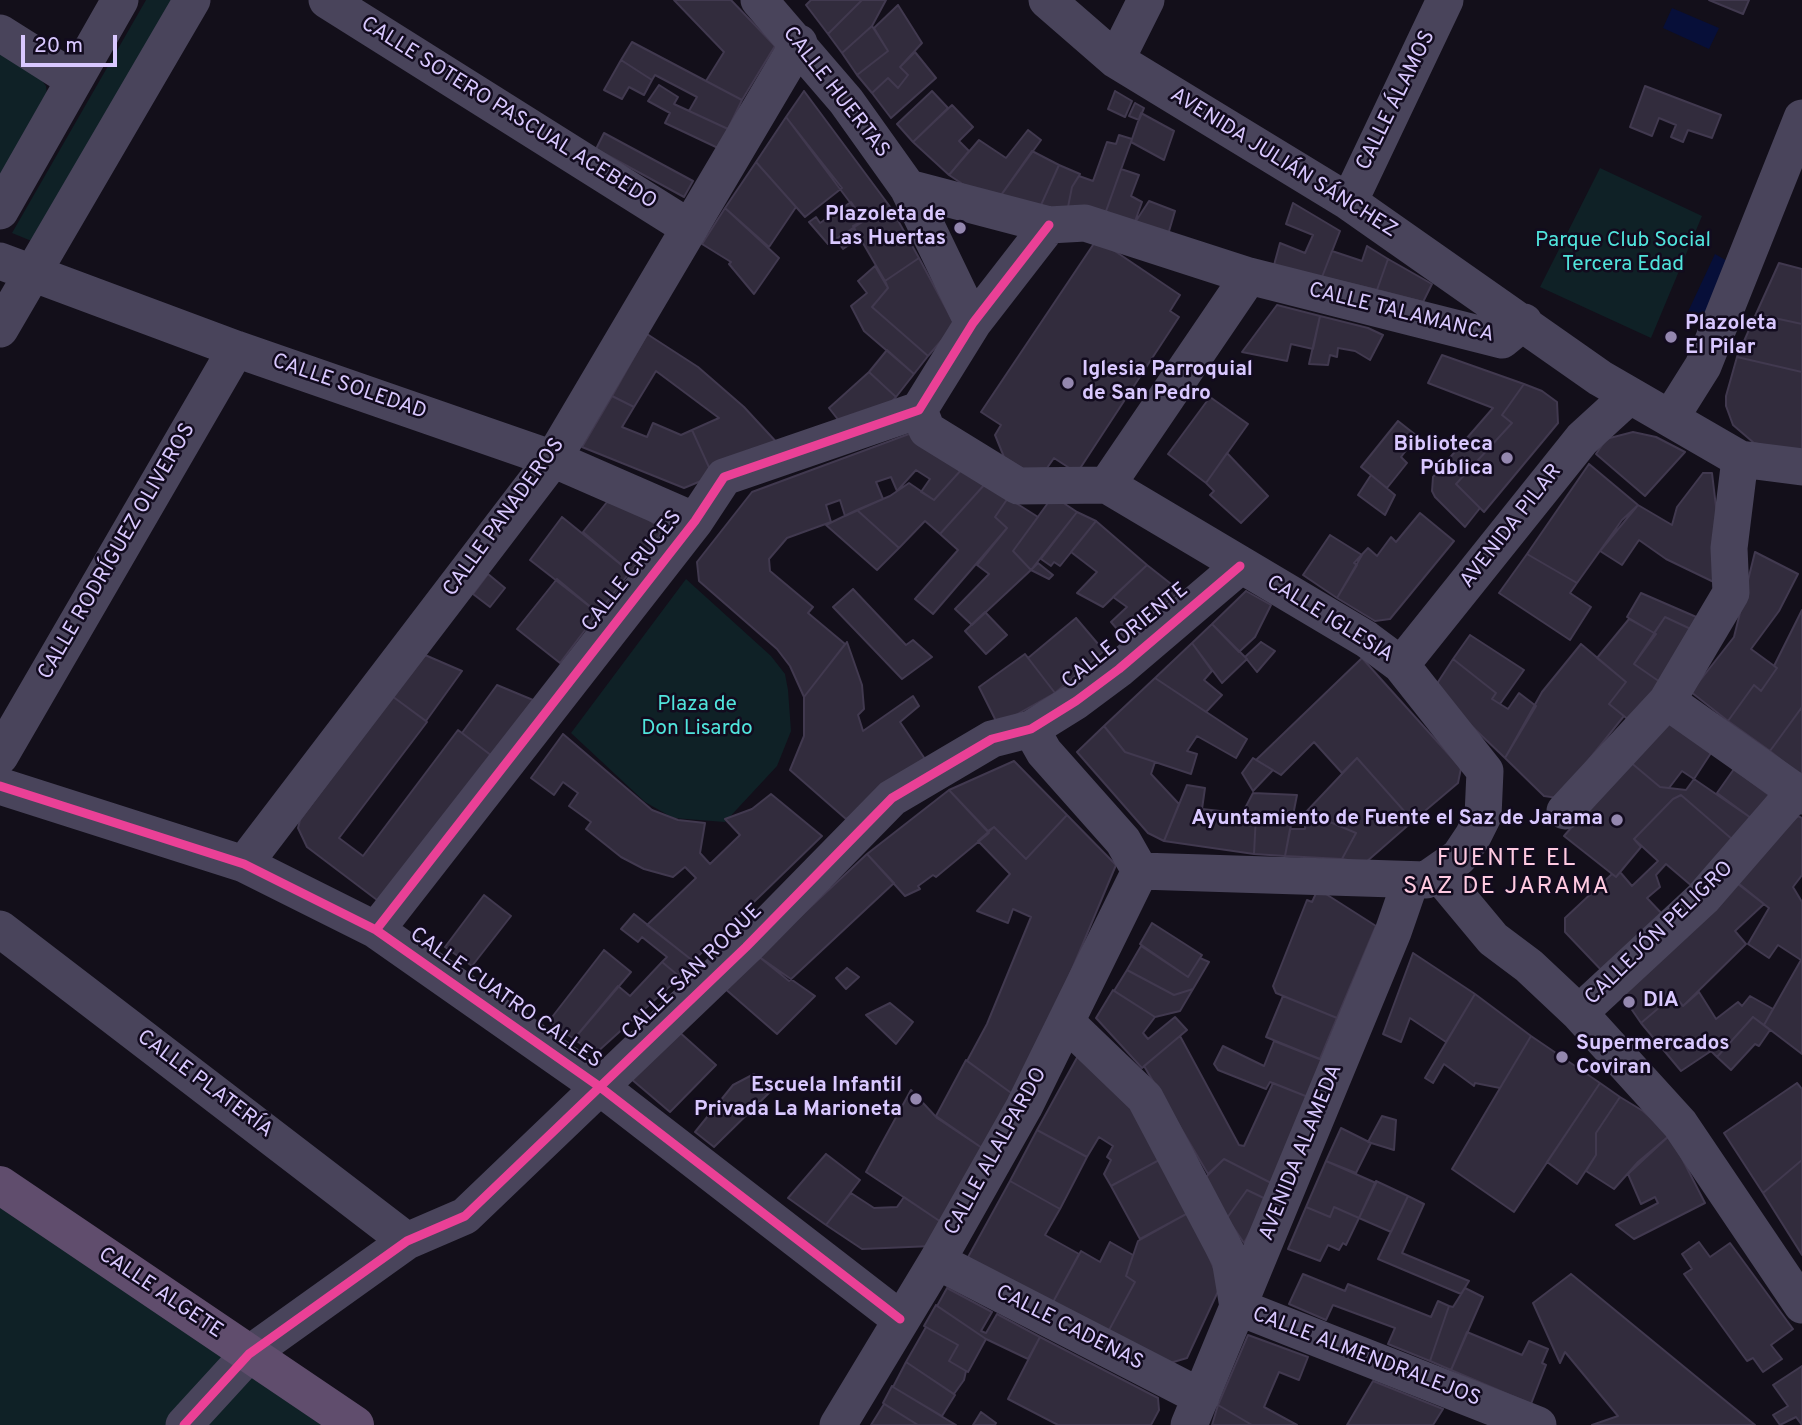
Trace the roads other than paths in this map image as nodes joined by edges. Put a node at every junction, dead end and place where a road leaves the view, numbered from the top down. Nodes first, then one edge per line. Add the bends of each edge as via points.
1 (120, 0) edge
2 (192, 0) edge
3 (327, 0) edge
4 (759, 0) edge
5 (1047, 0) edge
6 (1146, 0) edge
7 (1446, 0) edge
8 (0, 33) edge
9 (799, 43) junction
10 (1116, 60) junction
11 (73, 79) junction
12 (1802, 118) edge
13 (908, 188) junction
14 (1349, 202) junction
15 (0, 211) edge
16 (1049, 225) junction
17 (688, 227) junction
18 (15, 268) edge
19 (1249, 276) junction
20 (1524, 322) junction
21 (973, 323) junction
22 (0, 329) edge
23 (236, 349) junction
24 (1629, 396) junction
25 (919, 410) junction
26 (1671, 417) junction
27 (553, 459) junction
28 (1740, 459) junction
29 (1802, 467) edge
30 (1107, 485) junction
31 (695, 521) junction
32 (1240, 566) junction
33 (1401, 665) junction
34 (1667, 701) junction
35 (1031, 729) junction
36 (0, 756) edge
37 (0, 786) edge
38 (1799, 793) edge
39 (1565, 811) dead end
40 (244, 864) junction
41 (1140, 871) junction
42 (1424, 876) junction
43 (0, 929) edge
44 (376, 930) junction
45 (1579, 1013) junction
46 (1066, 1022) junction
47 (600, 1087) junction
48 (0, 1185) edge
49 (407, 1241) junction
50 (937, 1261) junction
51 (1802, 1305) edge
52 (1238, 1307) junction
53 (900, 1319) junction
54 (249, 1354) junction
55 (1195, 1411) edge
56 (184, 1425) edge
57 (355, 1425) edge
58 (838, 1425) edge
59 (1538, 1425) edge

1 - 11 street
2 - 18 street
3 - 17 street, CALLE SOTERO PASCUAL ACEBEDO
4 - 9 street, CALLE HUERTAS
5 - 10 street, AVENIDA JULIÁN SÁNCHEZ
6 - 10 street
7 - 14 street, CALLE ÁLAMOS
8 - 11 street
9 - 13 street, CALLE HUERTAS
9 - 17 street, CALLE PANADEROS
10 - 14 street, AVENIDA JULIÁN SÁNCHEZ
11 - 15 street
12 - 26 street via 1703,366
13 - 16 street
13 - 21 street, CALLE HUERTAS
14 - 20 street, AVENIDA JULIÁN SÁNCHEZ
16 - 19 street via 1085,223
16 - 21 street
17 - 27 street, CALLE PANADEROS
18 - 22 street
18 - 23 street, CALLE SOLEDAD
19 - 20 street, CALLE TALAMANCA via 1502,340
19 - 30 street
20 - 24 street, CALLE TALAMANCA
21 - 25 street
23 - 27 street, CALLE SOLEDAD
23 - 36 street, CALLE RODRÍGUEZ OLIVEROS
24 - 26 street, CALLE TALAMANCA
24 - 33 street, AVENIDA PILAR via 1582,439
25 - 30 street via 927,430 1018,486
25 - 31 street, CALLE CRUCES via 724,477
26 - 28 street, CALLE TALAMANCA
27 - 31 street, CALLE SOLEDAD
27 - 40 street, CALLE PANADEROS
28 - 29 street, CALLE TALAMANCA
28 - 34 street via 1729,548 1731,593
30 - 32 street, CALLE IGLESIA
31 - 44 street, CALLE CRUCES
32 - 33 street, CALLE IGLESIA via 1366,639
32 - 35 street, CALLE ORIENTE via 1119,669
33 - 42 street, CALLE IGLESIA via 1485,771 1483,816 1459,857
34 - 38 street
34 - 39 street
35 - 41 street via 1044,752 1123,841
35 - 47 street, CALLE SAN ROQUE via 992,739 892,798
37 - 40 street, CALLE CUATRO CALLES
38 - 45 street, CALLEJÓN PELIGRO via 1703,898
40 - 44 street, CALLE CUATRO CALLES
41 - 42 street via 1352,879
41 - 46 street, CALLE ALALPARDO
42 - 45 street
42 - 52 street, AVENIDA ALAMEDA via 1393,932
43 - 49 street, CALLE PLATERÍA
44 - 47 street, CALLE CUATRO CALLES
45 - 51 street via 1680,1124
46 - 50 street, CALLE ALALPARDO
46 - 52 street, CALLE ALMENDRALEJOS via 1145,1098 1230,1259
47 - 49 street, CALLE SAN ROQUE via 465,1216
47 - 53 street, CALLE CUATRO CALLES
48 - 54 main road, CALLE ALGETE
49 - 54 street, CALLE SAN ROQUE
50 - 53 street, CALLE ALALPARDO
50 - 55 street, CALLE CADENAS
52 - 55 street, AVENIDA ALAMEDA
52 - 59 street, CALLE ALMENDRALEJOS
53 - 58 street, CALLE ALALPARDO
54 - 56 street, CALLE SAN ROQUE
54 - 57 main road, CALLE ALGETE

